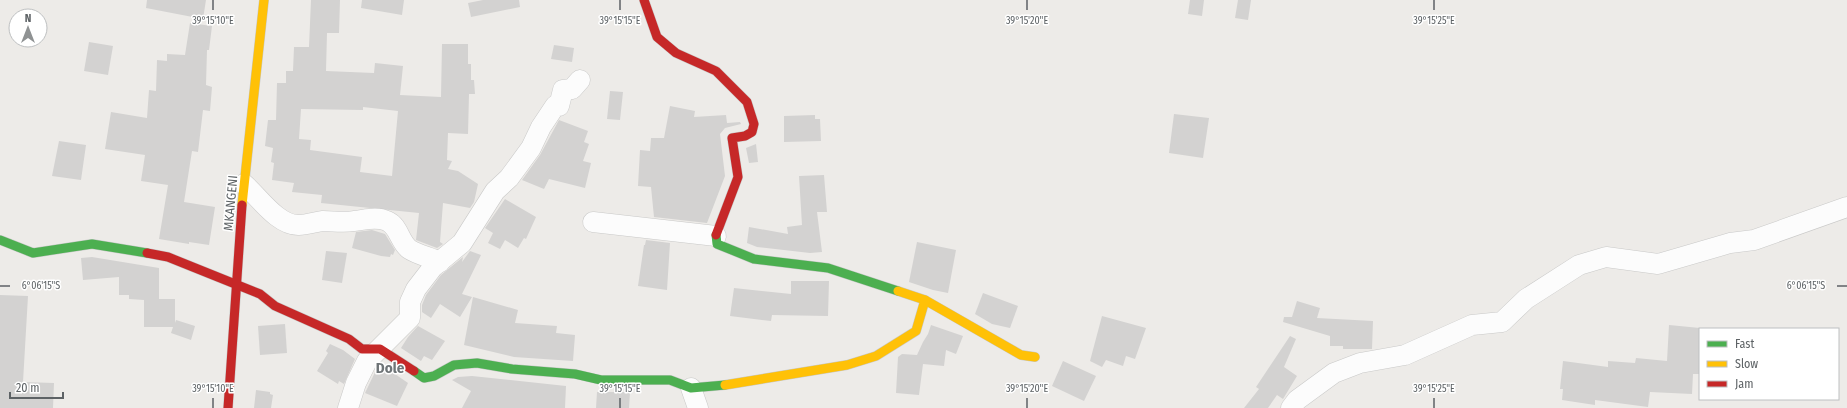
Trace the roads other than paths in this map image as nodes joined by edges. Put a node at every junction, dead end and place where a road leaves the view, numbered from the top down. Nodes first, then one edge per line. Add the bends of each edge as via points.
1 (264, 0) edge
2 (644, 0) edge
3 (580, 80) dead end
4 (244, 184) junction
5 (1847, 207) edge
6 (593, 222) dead end
7 (716, 236) junction
8 (0, 240) edge
9 (440, 262) junction
10 (237, 283) junction
11 (925, 300) junction
12 (380, 349) junction
13 (1035, 357) dead end
14 (691, 388) junction
15 (228, 408) edge
16 (348, 408) edge
17 (698, 408) edge
18 (1291, 408) edge

1 - 4 street, MKANGENI
2 - 7 street via 657,37 676,53 716,71 747,102 754,124 752,132 732,138 738,177
3 - 9 street via 572,89 563,90 559,106 555,106 531,148 509,178 495,191 462,244
4 - 9 street via 275,216 289,223 298,225 367,218 388,221 396,228 408,248
4 - 10 street, MKANGENI
5 - 18 street via 1754,240 1658,264 1606,257 1579,265 1526,299 1502,322 1472,326 1405,355 1360,363 1334,374 1297,400
6 - 7 street
7 - 11 street via 717,244 754,259 828,268
8 - 10 street via 33,253 92,244 160,256
9 - 12 street via 416,289 410,302 410,318
10 - 12 street via 260,294 275,306 349,339 362,349
10 - 15 street, MKANGENI
11 - 13 street via 1021,355
11 - 14 street via 916,331 876,356 846,365
12 - 14 street via 424,378 434,376 454,365 477,363 512,369 575,374 601,380 670,380
12 - 16 street via 364,367
14 - 17 street

